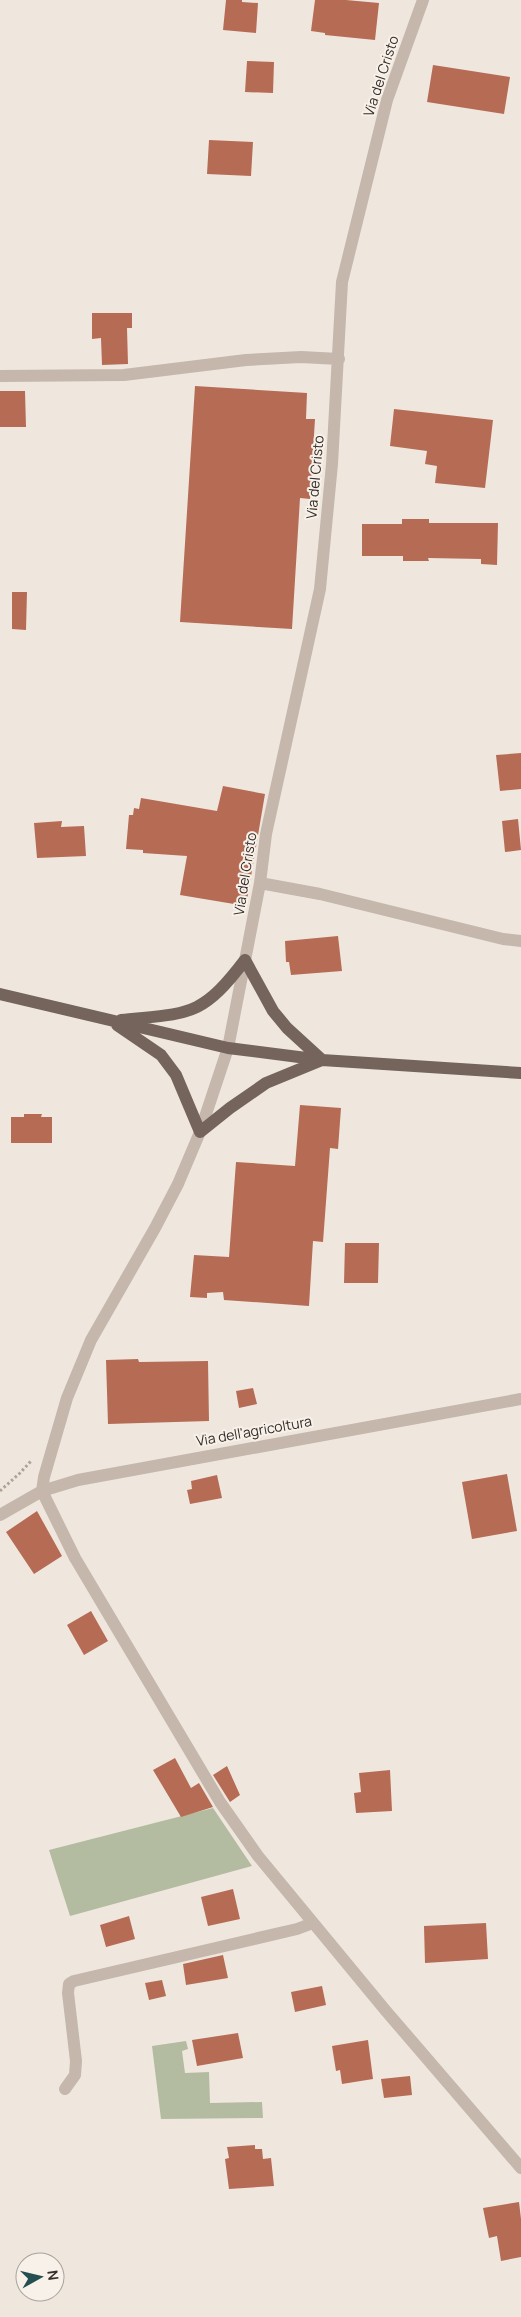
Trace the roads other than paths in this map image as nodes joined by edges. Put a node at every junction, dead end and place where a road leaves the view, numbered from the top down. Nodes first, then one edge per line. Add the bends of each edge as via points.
1 (423, 0) edge
2 (339, 359) junction
3 (0, 376) edge
4 (260, 883) junction
5 (521, 941) edge
6 (245, 960) junction
7 (0, 994) edge
8 (111, 1021) junction
9 (228, 1048) junction
10 (322, 1060) junction
11 (521, 1073) edge
12 (200, 1132) junction
13 (521, 1399) edge
14 (42, 1491) junction
15 (0, 1515) edge
16 (313, 1923) junction
17 (65, 2089) dead end
18 (521, 2168) edge

1 - 2 street, Via del Cristo via 387,100 342,282
2 - 3 street via 246,360 124,375
2 - 4 street, Via del Cristo via 320,589 266,834
4 - 5 street
4 - 6 street, Via del Cristo
6 - 8 main road via 224,988 196,1009 182,1014
6 - 9 street, Via del Cristo
6 - 10 main road via 286,1028
7 - 8 main road
8 - 9 main road
8 - 12 main road via 161,1055 176,1075
9 - 10 main road
9 - 12 street, Via del Cristo
10 - 11 main road
10 - 12 main road via 266,1083
12 - 14 street, Via del Cristo via 155,1228 91,1340 67,1398
13 - 14 street, Via dell'agricoltura via 138,1468
14 - 15 street, Via dell'agricoltura
14 - 16 street via 75,1558 220,1802 258,1856
16 - 17 street via 69,1984 76,2061 75,2075
16 - 18 street

